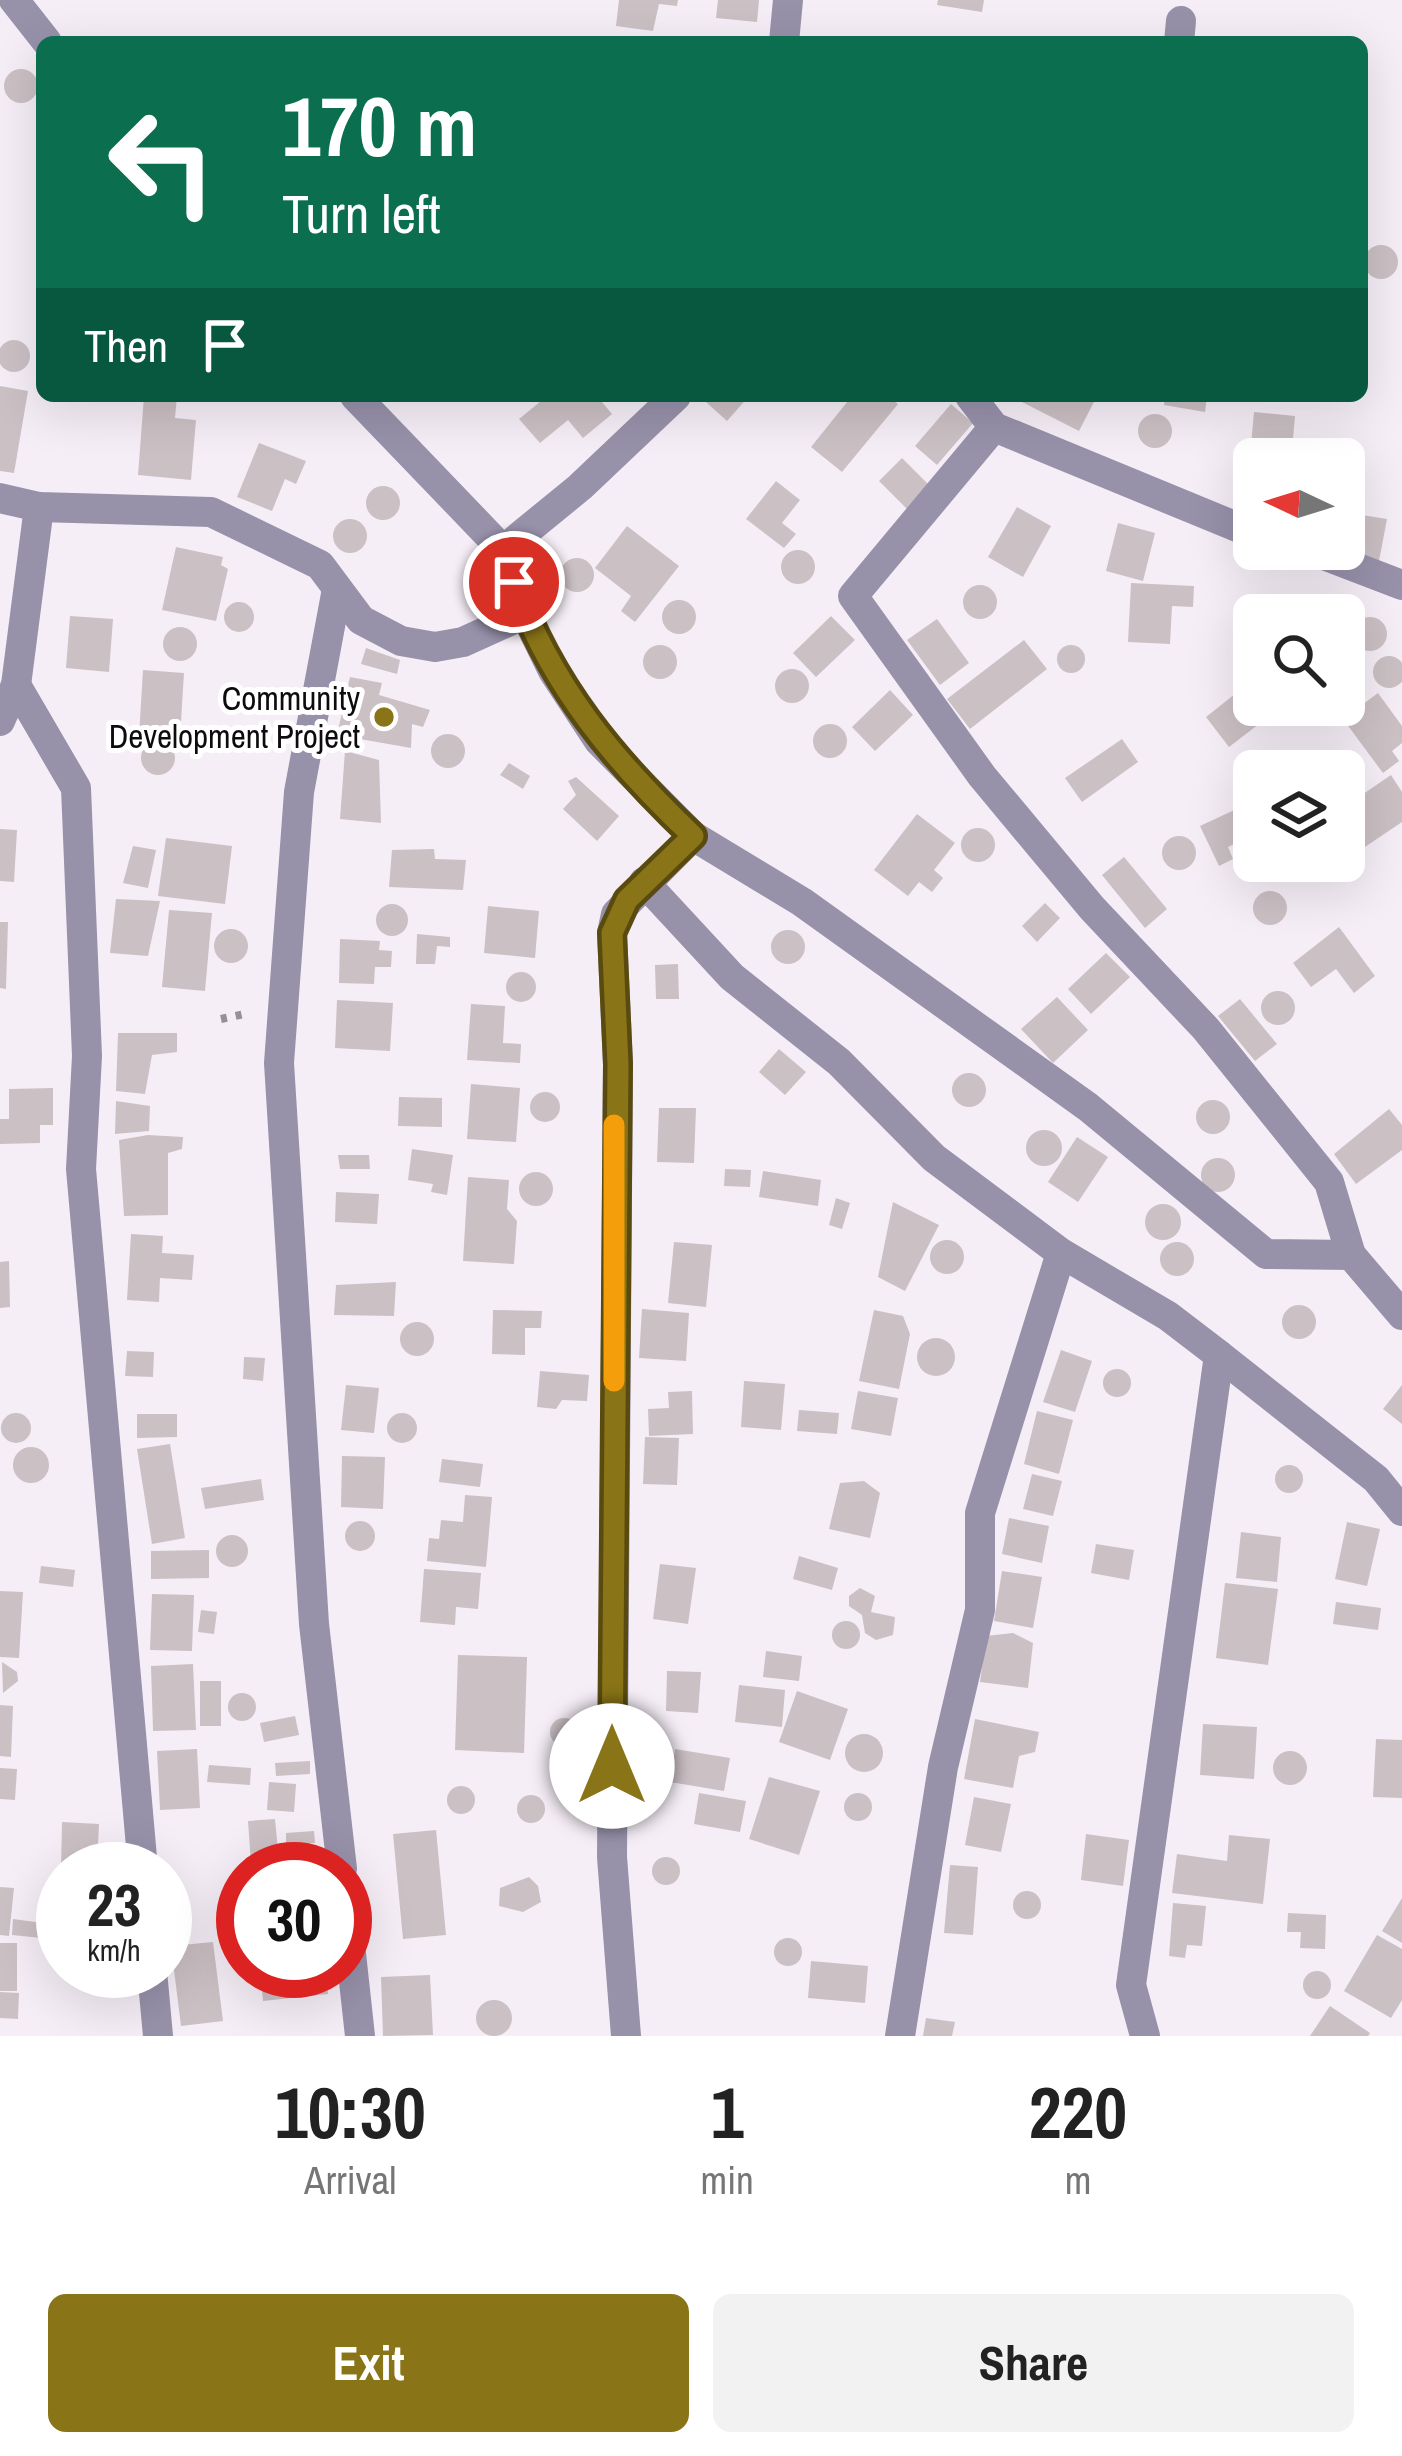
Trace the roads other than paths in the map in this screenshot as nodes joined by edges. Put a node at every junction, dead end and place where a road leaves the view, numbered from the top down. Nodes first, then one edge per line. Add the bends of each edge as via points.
1 (14, 0) edge
2 (788, 0) edge
3 (42, 36) edge
4 (785, 36) edge
5 (361, 402) edge
6 (669, 402) edge
7 (974, 402) edge
8 (994, 428) junction
9 (0, 498) edge
10 (39, 507) junction
11 (1233, 525) edge
12 (503, 550) junction
13 (1363, 570) edge
14 (1402, 585) edge
15 (337, 589) junction
16 (525, 614) junction
17 (16, 685) junction
18 (0, 721) edge
19 (693, 836) junction
20 (644, 882) junction
21 (1060, 1253) junction
22 (1351, 1255) junction
23 (1402, 1315) edge
24 (1219, 1355) junction
25 (1402, 1511) edge
26 (140, 1842) edge
27 (339, 1842) edge
28 (154, 1998) edge
29 (356, 1998) edge
30 (158, 2036) edge
31 (360, 2036) edge
32 (626, 2036) edge
33 (899, 2036) edge
34 (1145, 2036) edge

1 - 3 street
2 - 4 street
5 - 12 street
6 - 12 street
7 - 8 street
8 - 11 street
8 - 22 street via 853,596 996,793 1206,1029 1329,1182
9 - 10 street
10 - 15 street via 211,512 320,566
10 - 17 street
12 - 16 street
13 - 14 street
15 - 16 street via 362,620 401,641 435,647
15 - 27 street via 299,792 279,1063 314,1624
16 - 19 street via 599,741
17 - 18 street
17 - 26 street via 76,788 87,1056 81,1169
19 - 20 street
19 - 22 street via 802,902 1088,1107 1266,1254
20 - 21 street via 732,977 838,1062 934,1158
20 - 32 street via 616,914 612,933 618,1064 611,1857
21 - 24 street
21 - 33 street via 980,1513 980,1610 944,1767
22 - 23 street
24 - 25 street via 1376,1479
24 - 34 street via 1131,1985
28 - 30 street
29 - 31 street

